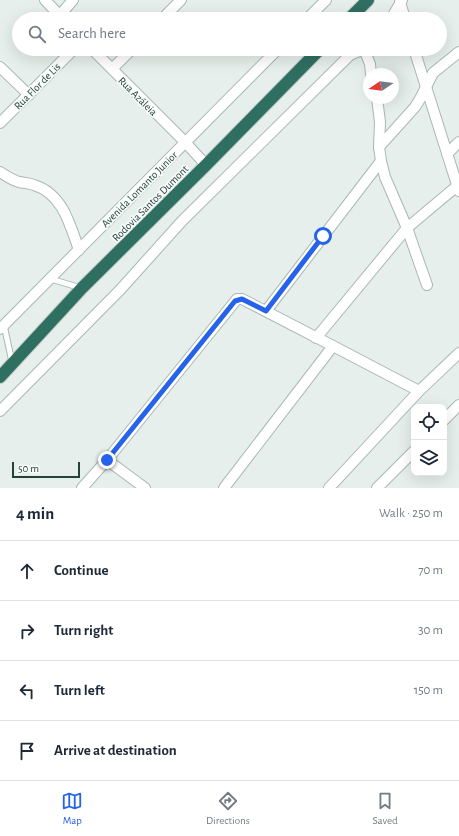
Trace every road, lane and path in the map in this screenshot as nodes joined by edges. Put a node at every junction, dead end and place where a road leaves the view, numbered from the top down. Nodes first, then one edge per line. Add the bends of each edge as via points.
1 (45, 0) edge
2 (74, 0) edge
3 (181, 0) edge
4 (326, 0) edge
5 (368, 0) edge
6 (401, 1) edge
7 (56, 12) edge
8 (65, 12) edge
9 (169, 12) edge
10 (314, 12) edge
11 (356, 12) edge
12 (395, 12) edge
13 (403, 12) edge
14 (459, 52) edge
15 (67, 56) edge
16 (99, 56) edge
17 (125, 56) edge
18 (271, 56) edge
19 (313, 56) edge
20 (349, 56) edge
21 (367, 56) edge
22 (416, 56) edge
23 (0, 67) edge
24 (370, 68) edge
25 (112, 69) junction
26 (425, 87) junction
27 (29, 95) junction
28 (378, 104) edge
29 (0, 124) edge
30 (185, 142) junction
31 (459, 142) edge
32 (379, 147) junction
33 (447, 154) junction
34 (381, 161) junction
35 (206, 165) junction
36 (0, 172) edge
37 (458, 189) edge
38 (407, 228) junction
39 (79, 250) junction
40 (50, 279) junction
41 (427, 285) dead end
42 (82, 288) junction
43 (266, 311) junction
44 (2, 327) edge
45 (316, 338) junction
46 (333, 346) junction
47 (459, 353) edge
48 (13, 364) junction
49 (0, 377) edge
50 (419, 391) junction
51 (459, 405) edge
52 (0, 411) edge
53 (447, 417) edge
54 (411, 454) edge
55 (107, 460) junction
56 (82, 488) edge
57 (145, 488) edge
58 (224, 488) edge
59 (329, 488) edge
60 (377, 488) edge

1 - 7 street
2 - 8 street
3 - 9 street
4 - 10 street
5 - 11 highway
6 - 12 street
6 - 13 street
14 - 26 street via 433,73
15 - 27 street, Rua Flor de Lis
16 - 25 street, Rua Azáleia
17 - 25 street
18 - 30 street, Avenida Lomanto Junior
19 - 35 highway, Rodovia Santos Dumont
20 - 52 street via 182,221 120,290
21 - 24 street
22 - 26 street
23 - 27 street
25 - 30 street, Rua Azáleia
26 - 32 street via 415,107
26 - 33 street
27 - 29 street, Rua Flor de Lis
28 - 32 street
30 - 35 street, Rua Azáleia
30 - 39 street, Avenida Lomanto Junior
31 - 33 street
32 - 34 street
33 - 37 street
34 - 38 street via 385,177
34 - 43 street
35 - 42 highway, Rodovia Santos Dumont
36 - 39 street via 19,182 44,188 57,200 67,217
37 - 38 street
38 - 41 street
38 - 45 street
39 - 40 street, Avenida Lomanto Junior
40 - 42 lane
40 - 44 street, Avenida Lomanto Junior
42 - 48 highway, Rodovia Santos Dumont
43 - 45 street
43 - 55 street via 242,299 235,301
44 - 48 lane
45 - 46 street
46 - 50 street
46 - 58 street
47 - 50 street
48 - 49 highway, Rodovia Santos Dumont
50 - 59 street
51 - 53 street
54 - 60 street
55 - 56 street
55 - 57 street

